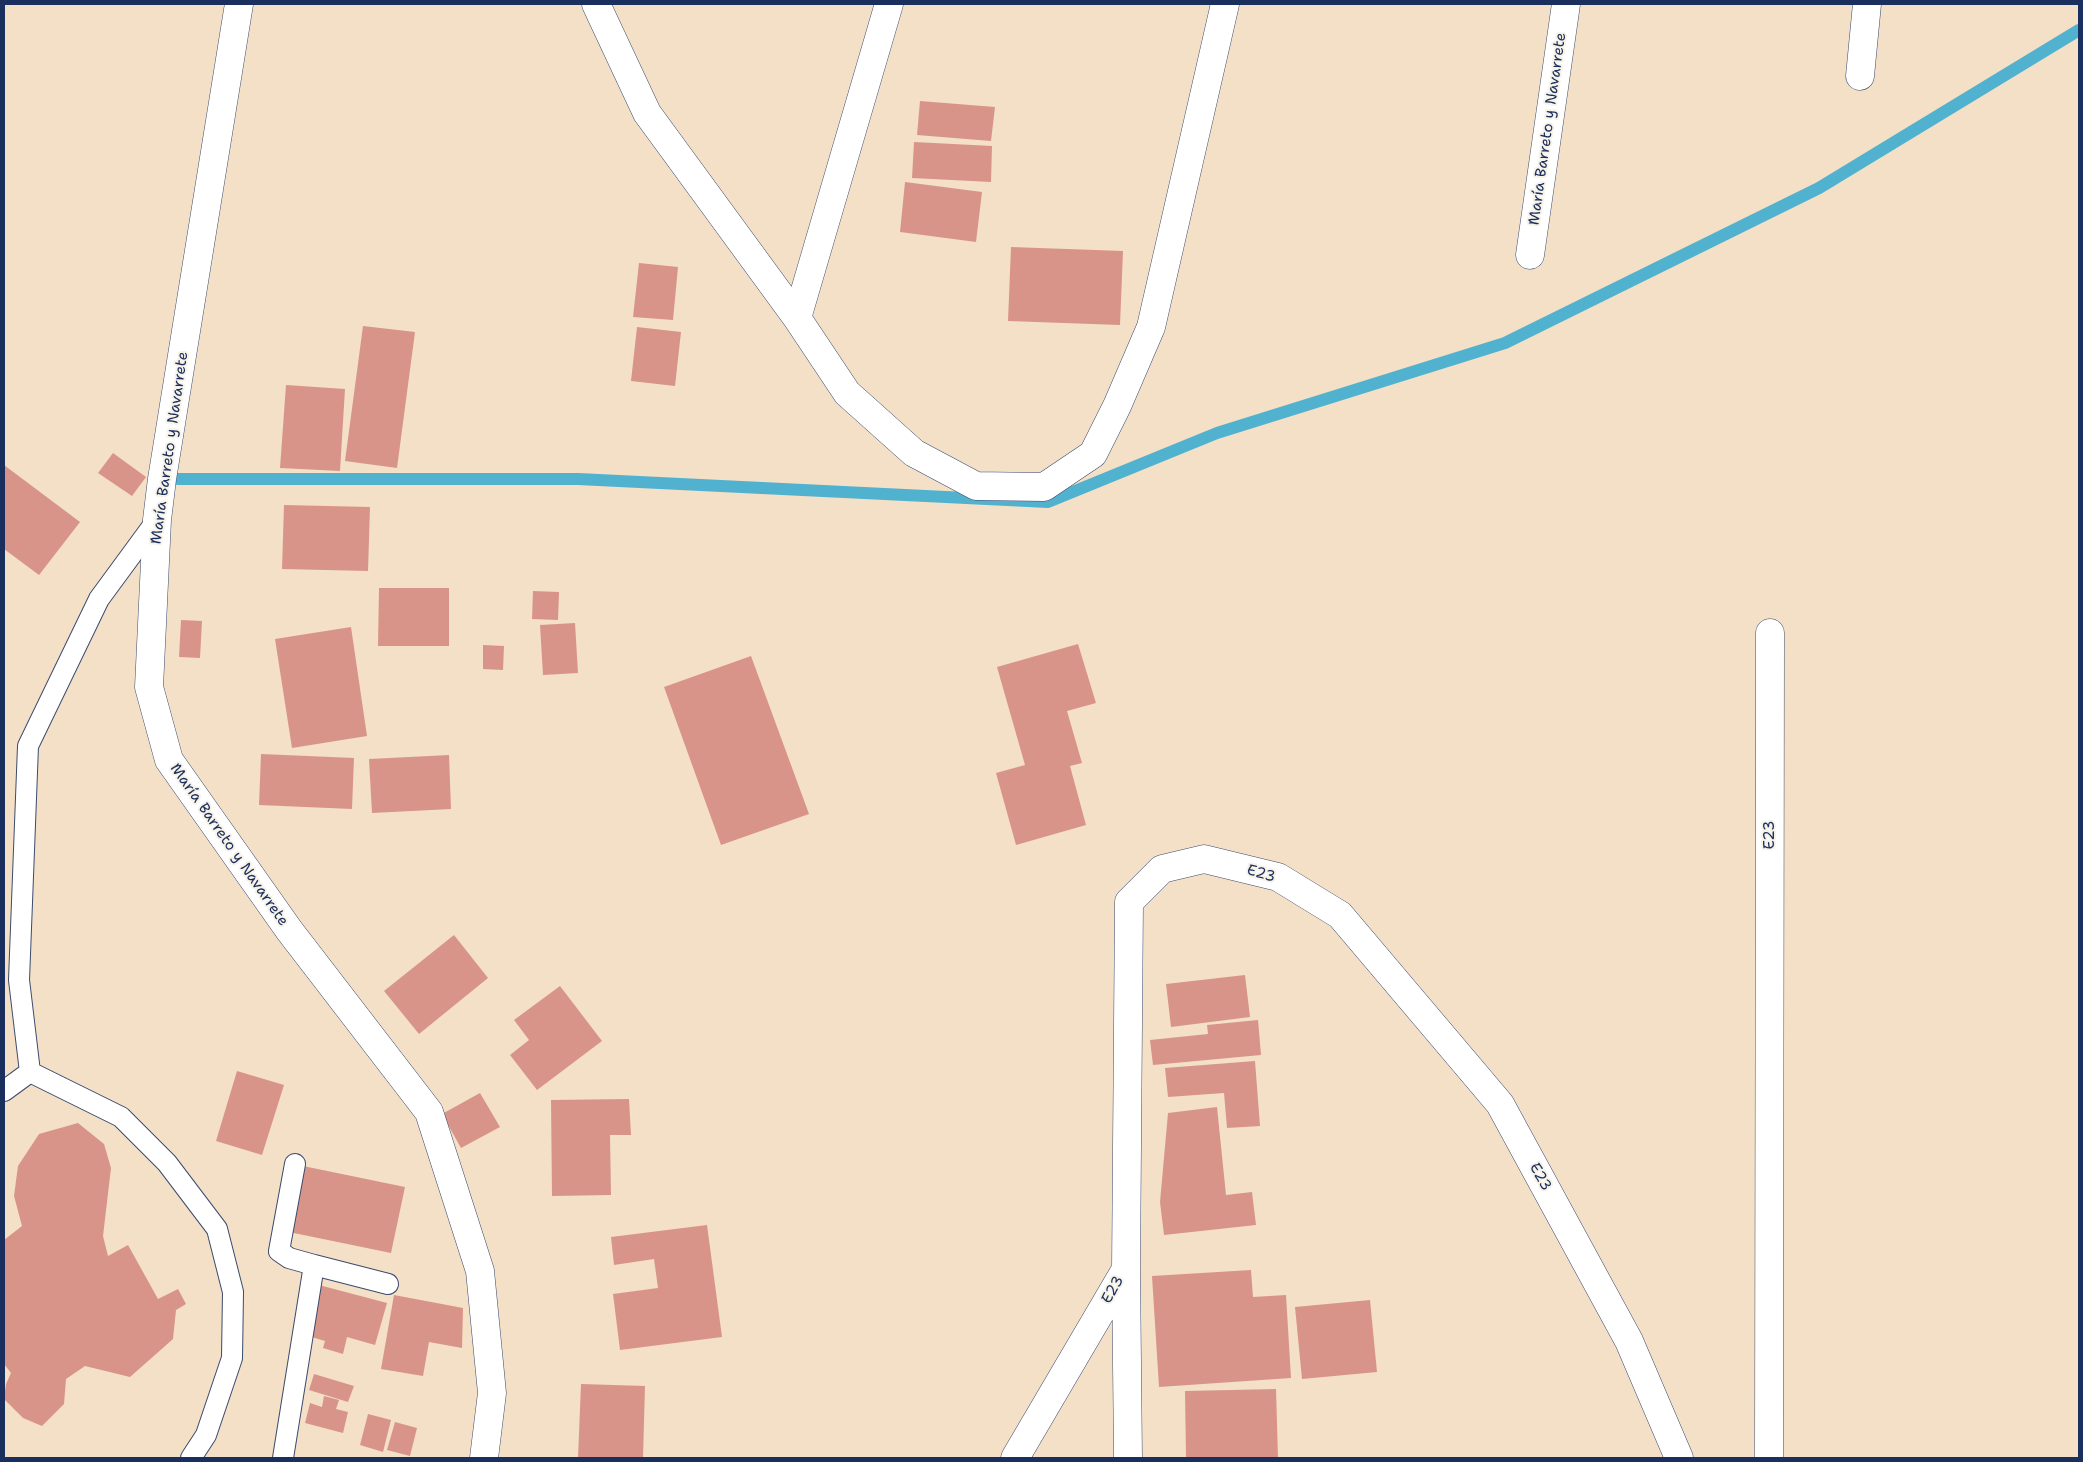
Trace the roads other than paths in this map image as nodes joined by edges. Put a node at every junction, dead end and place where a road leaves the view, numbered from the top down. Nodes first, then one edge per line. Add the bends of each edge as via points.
1 (239, 4) edge
2 (596, 4) edge
3 (889, 4) edge
4 (1225, 4) edge
5 (1566, 4) edge
6 (1867, 4) edge
7 (1860, 76) dead end
8 (1530, 255) dead end
9 (797, 318) junction
10 (157, 520) junction
11 (1770, 633) dead end
12 (30, 1072) junction
13 (4, 1091) edge
14 (295, 1164) dead end
15 (314, 1265) junction
16 (1126, 1269) junction
17 (388, 1284) dead end
18 (191, 1458) edge
19 (283, 1458) edge
20 (484, 1458) edge
21 (1016, 1458) edge
22 (1128, 1458) edge
23 (1679, 1458) edge
24 (1769, 1458) edge

1 - 10 street, María Barreto y Navarrete
2 - 9 street via 647,114
3 - 9 street
4 - 9 street via 1151,327 1094,454 1044,487 976,486 914,453 847,393
5 - 8 street, María Barreto y Navarrete
6 - 7 street
10 - 12 lane via 99,599 28,746 19,980
10 - 20 street, María Barreto y Navarrete via 149,687 169,760 289,930 429,1112 480,1271 492,1393
11 - 24 street, E23
12 - 13 lane
12 - 18 lane via 122,1117 167,1163 217,1229 233,1292 232,1358 206,1435
14 - 15 lane via 279,1251
15 - 17 lane
15 - 19 lane
16 - 21 street, E23
16 - 22 street
16 - 23 street, E23 via 1129,902 1162,869 1204,859 1278,877 1340,915 1500,1104 1630,1341

